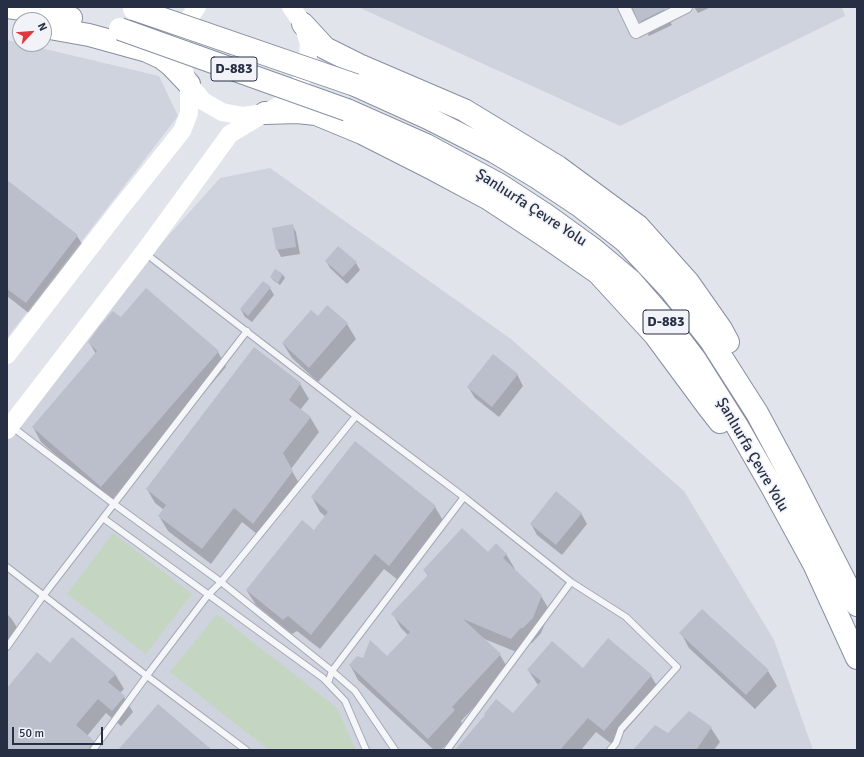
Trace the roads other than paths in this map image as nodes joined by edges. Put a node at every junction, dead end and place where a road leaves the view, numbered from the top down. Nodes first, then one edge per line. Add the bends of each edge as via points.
1 (7, 7) edge
2 (197, 7) edge
3 (624, 7) edge
4 (131, 8) edge
5 (680, 8) edge
6 (297, 16) edge
7 (52, 28) edge
8 (189, 84) junction
9 (265, 113) junction
10 (144, 252) junction
11 (247, 331) junction
12 (7, 355) edge
13 (356, 416) junction
14 (8, 426) edge
15 (793, 480) junction
16 (772, 486) junction
17 (464, 497) junction
18 (114, 504) junction
19 (103, 518) junction
20 (7, 567) edge
21 (221, 582) junction
22 (571, 582) junction
23 (208, 595) junction
24 (43, 596) junction
25 (857, 604) edge
26 (7, 647) edge
27 (857, 658) edge
28 (332, 671) junction
29 (147, 676) junction
30 (328, 683) junction
31 (93, 750) edge
32 (246, 750) edge
33 (366, 750) edge
34 (395, 750) edge
35 (447, 750) edge
36 (610, 750) edge

1 - 16 highway, Şanlıurfa Çevre Yolu / D-883, bridge via 40,11 120,29 347,110 426,145 500,185 581,240 631,281 696,361
2 - 8 street via 186,23 180,43 181,64
3 - 5 street via 636,32
4 - 15 highway, Şanlıurfa Çevre Yolu / D-883, bridge via 355,85 495,152 574,202 625,241 670,289 712,341 757,413
6 - 9 street via 308,44 307,66 299,86 284,103
6 - 15 highway via 325,48 464,110 558,167 638,226 688,282 721,330 764,407
7 - 8 highway via 89,35 147,51 171,65
8 - 9 street via 203,101 222,112 243,116
8 - 12 street via 189,113 182,131
9 - 10 street via 230,134
9 - 16 highway via 316,114 362,133 489,199 598,273 655,335 708,408
10 - 11 lane
10 - 14 street
11 - 13 lane
11 - 18 lane
13 - 17 lane
13 - 21 lane
14 - 18 lane
15 - 25 highway, Şanlıurfa Çevre Yolu / D-883
16 - 27 highway, Şanlıurfa Çevre Yolu / D-883 via 814,564
17 - 22 lane
17 - 28 lane
18 - 19 lane
18 - 21 lane
19 - 23 lane
19 - 24 lane
20 - 24 lane
21 - 23 lane
21 - 28 lane
22 - 35 lane
22 - 36 lane via 626,617 677,667 621,729 616,743
23 - 29 lane
23 - 30 lane
24 - 26 lane
24 - 29 lane
28 - 30 lane
28 - 34 lane via 355,691
29 - 31 lane
29 - 32 lane
30 - 33 lane via 345,701

